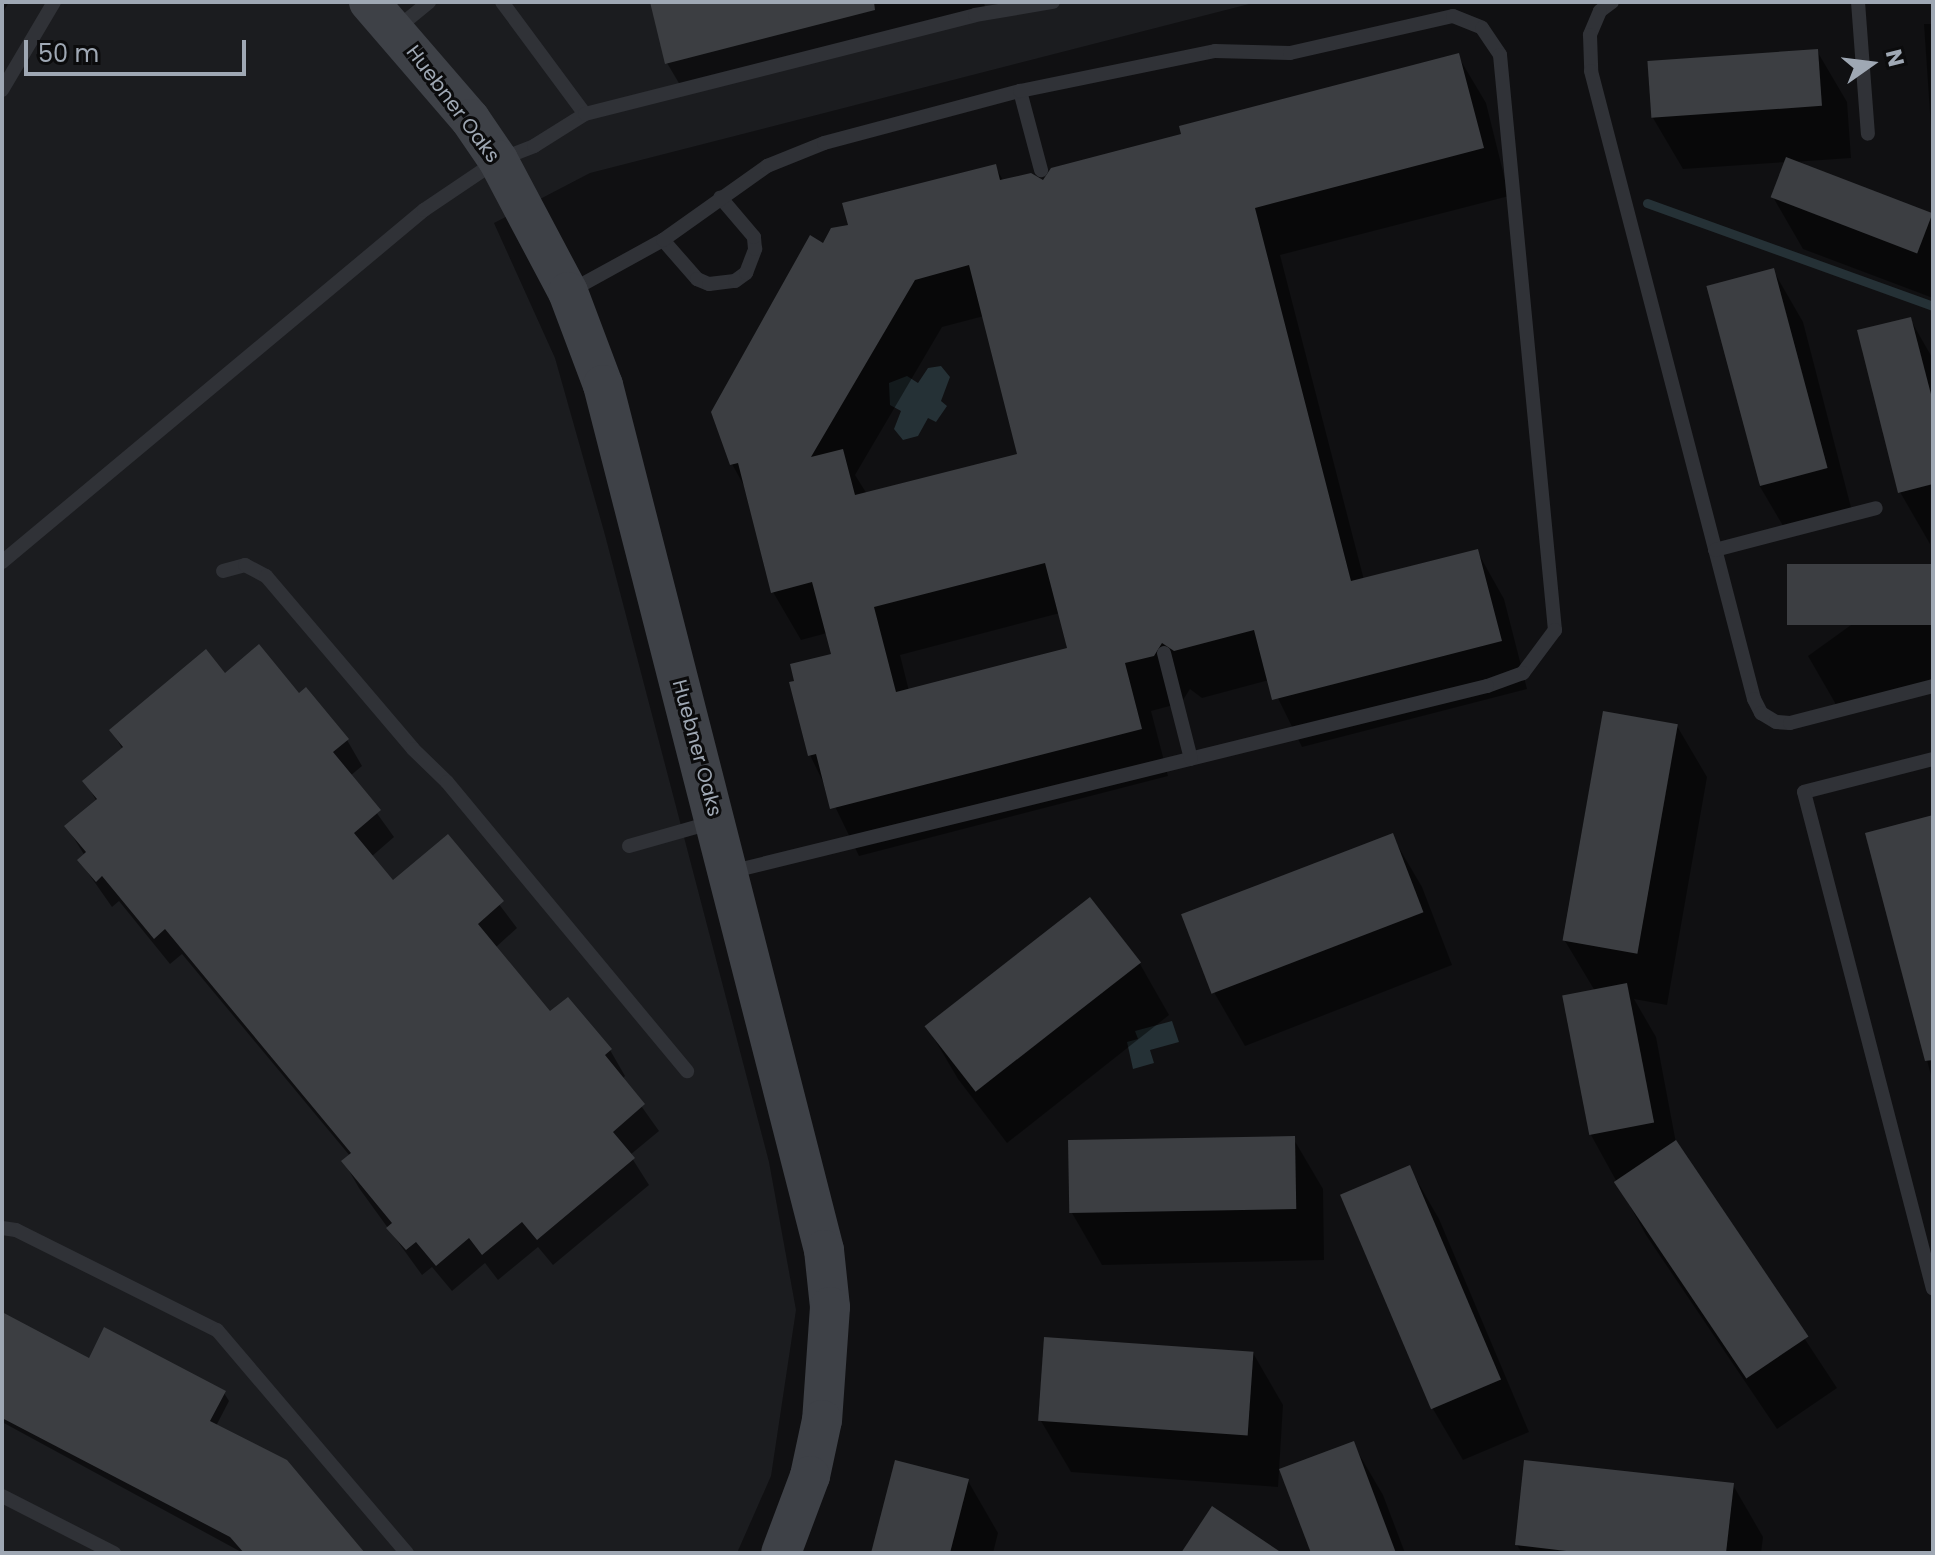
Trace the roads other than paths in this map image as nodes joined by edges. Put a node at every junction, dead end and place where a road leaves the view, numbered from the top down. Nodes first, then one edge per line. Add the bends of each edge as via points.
1 (54, 2) edge
2 (429, 2) edge
3 (502, 2) edge
4 (1053, 2) edge
5 (1858, 2) edge
6 (1600, 5) edge
7 (383, 16) edge
8 (2, 90) edge
9 (1020, 91) junction
10 (585, 114) junction
11 (1868, 134) dead end
12 (498, 160) junction
13 (1041, 170) dead end
14 (720, 197) junction
15 (663, 240) junction
16 (568, 292) junction
17 (1876, 508) dead end
18 (1715, 550) junction
19 (2, 562) edge
20 (223, 571) dead end
21 (1164, 653) dead end
22 (1933, 686) edge
23 (1191, 759) junction
24 (1933, 759) edge
25 (716, 821) junction
26 (629, 846) dead end
27 (730, 872) junction
28 (687, 1071) dead end
29 (2, 1228) edge
30 (1926, 1233) edge
31 (1933, 1289) edge
32 (2, 1496) edge
33 (114, 1553) edge
34 (407, 1553) edge
35 (781, 1553) edge

1 - 8 lane
2 - 7 lane
3 - 10 lane
4 - 10 lane via 975,15
5 - 11 lane
6 - 18 lane via 1590,35 1591,71
7 - 12 street, Huebner Oaks
9 - 13 lane
9 - 14 lane via 824,143 767,166
9 - 23 lane via 1215,51 1290,53 1453,16 1482,28 1500,55 1555,630 1523,673 1487,686
10 - 12 lane via 534,146
12 - 16 street, Huebner Oaks
12 - 19 lane via 424,210
14 - 15 lane
14 - 15 lane via 754,237 753,262 746,273 735,281 709,284 697,279
15 - 16 lane
16 - 25 street, Huebner Oaks via 603,385
17 - 18 lane
18 - 22 lane via 1761,713 1776,722
20 - 28 lane via 245,565 266,576 447,782
21 - 23 lane
23 - 27 lane
24 - 30 lane via 1804,792
25 - 26 lane
25 - 27 street, Huebner Oaks
27 - 35 street, Huebner Oaks via 813,1194 830,1307 822,1420 810,1476
29 - 34 lane via 16,1230 217,1330
30 - 31 lane
32 - 33 lane

